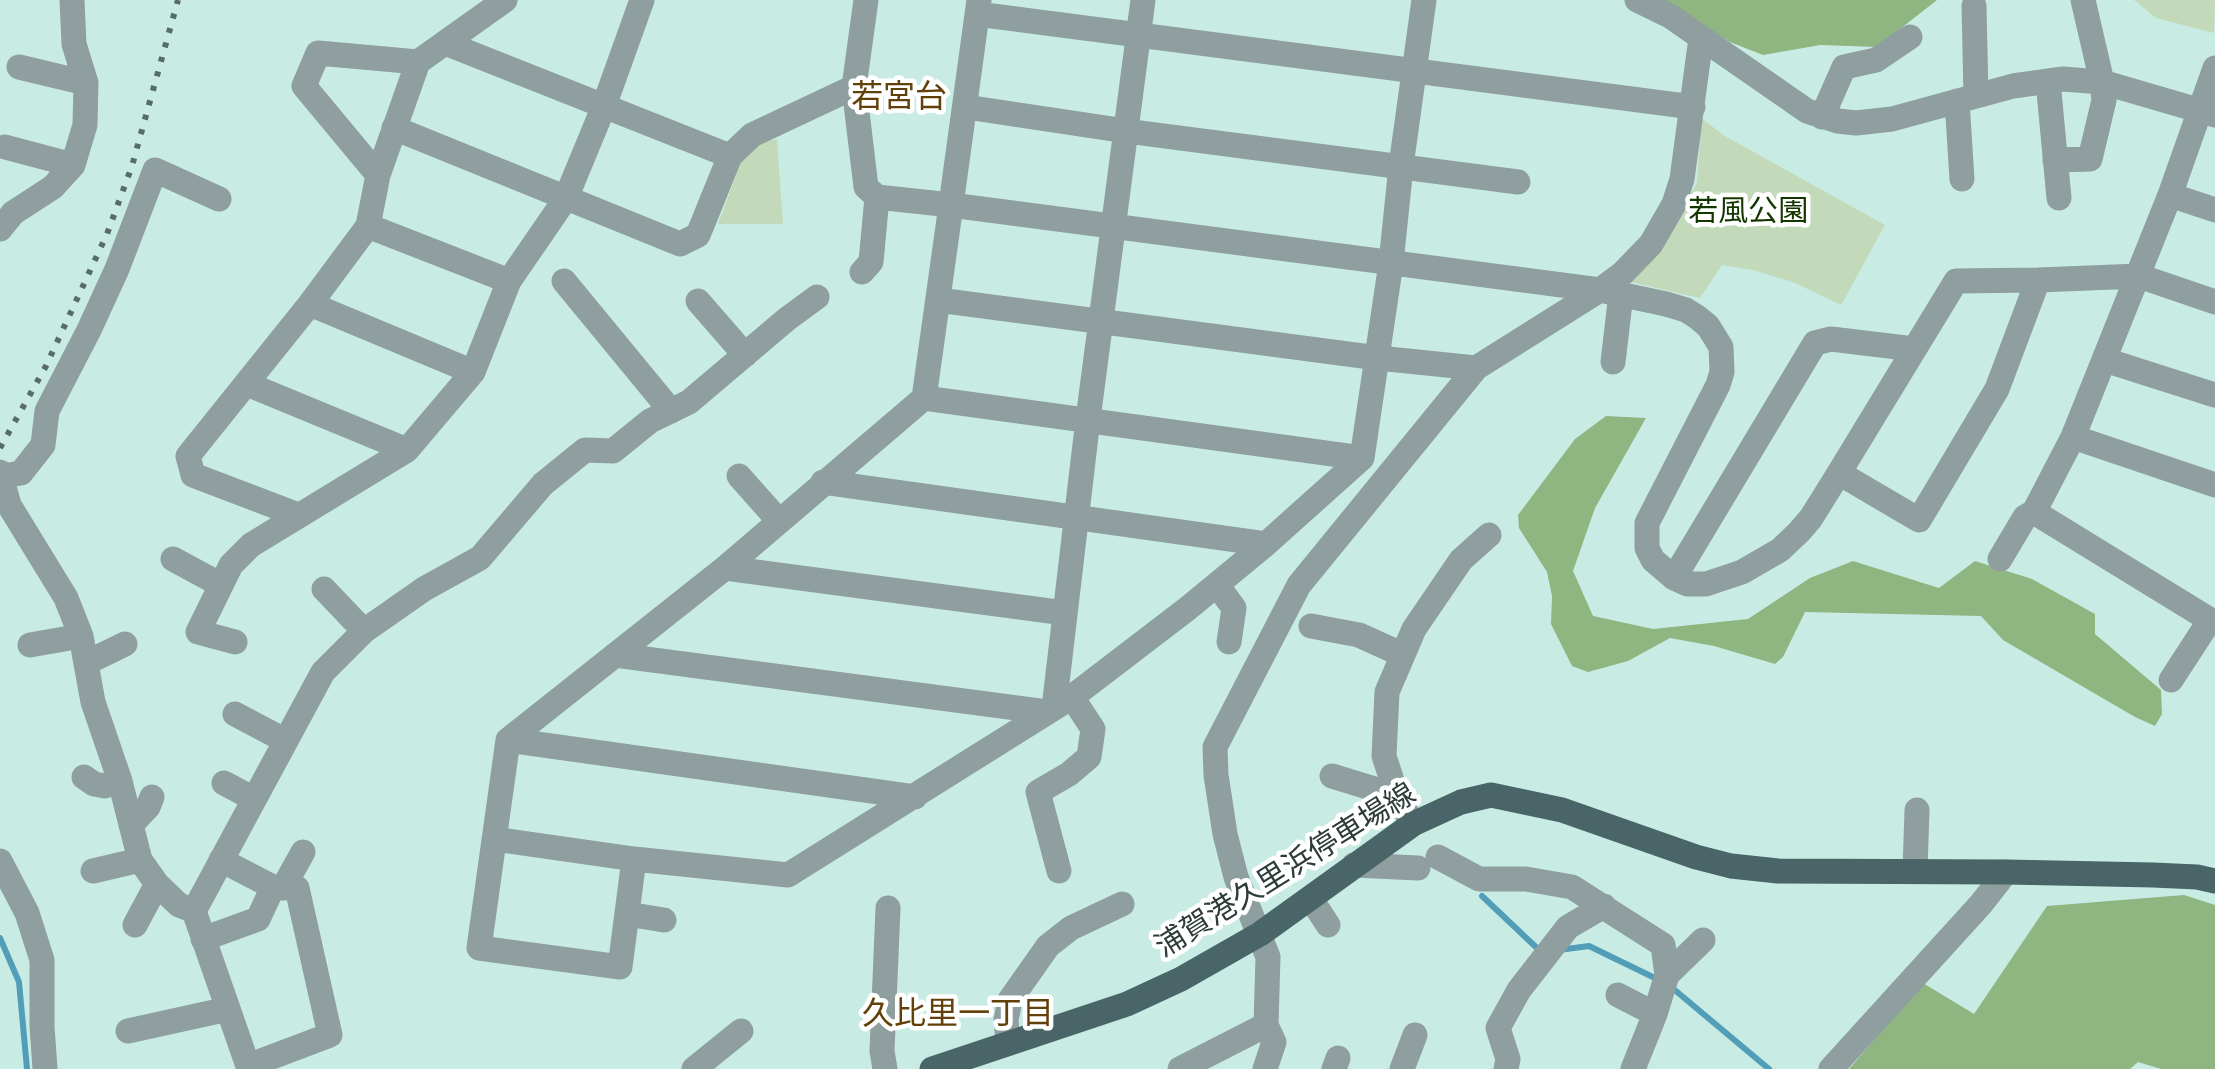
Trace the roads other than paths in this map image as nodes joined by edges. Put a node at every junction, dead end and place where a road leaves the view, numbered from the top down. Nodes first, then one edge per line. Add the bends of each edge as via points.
1 (72, 0) edge
2 (505, 0) edge
3 (642, 0) edge
4 (866, 0) edge
5 (1143, 0) edge
6 (1424, 0) edge
7 (1637, 0) edge
8 (2083, 0) edge
9 (1974, 6) dead end
10 (978, 7) edge
11 (1138, 36) junction
12 (1910, 37) dead end
13 (1702, 38) junction
14 (445, 43) junction
15 (418, 62) junction
16 (18, 67) dead end
17 (2215, 68) edge
18 (1414, 70) junction
19 (2048, 81) junction
20 (2102, 82) junction
21 (86, 83) junction
22 (854, 87) junction
23 (1966, 98) junction
24 (604, 106) junction
25 (966, 107) junction
26 (1692, 107) junction
27 (2208, 112) edge
28 (1822, 117) junction
29 (394, 128) junction
30 (1126, 131) junction
31 (4, 146) dead end
32 (730, 156) junction
33 (2055, 160) junction
34 (73, 165) junction
35 (1401, 166) junction
36 (378, 175) junction
37 (1962, 179) dead end
38 (1518, 182) dead end
39 (2170, 195) junction
40 (877, 197) junction
41 (566, 198) junction
42 (2059, 198) dead end
43 (220, 200) dead end
44 (951, 205) junction
45 (2215, 210) edge
46 (368, 226) junction
47 (1113, 227) junction
48 (0, 229) edge
49 (1390, 264) junction
50 (862, 272) dead end
51 (2139, 276) junction
52 (2038, 280) junction
53 (509, 281) junction
54 (564, 281) dead end
55 (1610, 292) junction
56 (817, 297) dead end
57 (938, 300) junction
58 (698, 301) dead end
59 (2215, 302) edge
60 (310, 304) junction
61 (1101, 320) junction
62 (1914, 349) junction
63 (745, 355) junction
64 (1378, 358) junction
65 (2105, 360) junction
66 (1613, 362) dead end
67 (1476, 368) junction
68 (472, 372) junction
69 (247, 384) junction
70 (2215, 395) edge
71 (924, 398) junction
72 (671, 411) junction
73 (1088, 419) junction
74 (2073, 438) junction
75 (407, 450) junction
76 (1362, 458) junction
77 (1839, 473) junction
78 (1, 474) edge
79 (740, 476) dead end
80 (823, 482) junction
81 (2215, 485) edge
82 (2034, 512) junction
83 (4, 513) edge
84 (298, 515) junction
85 (1076, 519) junction
86 (779, 521) junction
87 (1490, 535) dead end
88 (1266, 544) junction
89 (173, 559) dead end
90 (2000, 559) dead end
91 (725, 568) junction
92 (1674, 578) junction
93 (222, 585) junction
94 (1217, 586) junction
95 (324, 589) dead end
96 (1064, 613) junction
97 (2213, 621) edge
98 (1311, 626) dead end
99 (364, 632) junction
100 (81, 636) junction
101 (235, 642) dead end
102 (1229, 642) dead end
103 (125, 644) dead end
104 (30, 645) dead end
105 (1401, 654) junction
106 (615, 655) junction
107 (86, 662) junction
108 (2172, 680) dead end
109 (1058, 706) junction
110 (235, 714) dead end
111 (508, 740) junction
112 (286, 741) junction
113 (84, 776) dead end
114 (1332, 776) dead end
115 (120, 780) junction
116 (224, 783) dead end
117 (1397, 796) junction
118 (152, 797) dead end
119 (915, 797) junction
120 (254, 799) junction
121 (1917, 810) dead end
122 (1413, 824) junction
123 (131, 825) junction
124 (494, 839) junction
125 (303, 852) dead end
126 (634, 858) junction
127 (140, 860) junction
128 (221, 860) junction
129 (0, 861) edge
130 (1354, 865) junction
131 (93, 870) dead end
132 (1059, 871) dead end
133 (1915, 871) junction
134 (2006, 872) junction
135 (2215, 882) edge
136 (157, 884) junction
137 (278, 888) junction
138 (1312, 899) junction
139 (1122, 904) dead end
140 (1604, 906) junction
141 (888, 908) dead end
142 (194, 911) junction
143 (627, 914) junction
144 (664, 920) dead end
145 (135, 925) dead end
146 (1328, 925) dead end
147 (1260, 934) junction
148 (203, 939) junction
149 (1703, 940) dead end
150 (1668, 976) junction
151 (1618, 995) dead end
152 (228, 1009) junction
153 (1655, 1014) junction
154 (1266, 1025) junction
155 (128, 1031) dead end
156 (741, 1031) dead end
157 (1415, 1035) dead end
158 (1008, 1042) junction
159 (704, 1065) edge
160 (248, 1068) edge
161 (44, 1069) edge
162 (885, 1069) edge
163 (932, 1069) edge
164 (1182, 1069) edge
165 (1265, 1069) edge
166 (1402, 1069) edge
167 (1506, 1069) edge
168 (1633, 1069) edge
169 (1830, 1069) edge

1 - 21 street via 74,44
2 - 14 street
3 - 24 street
4 - 22 street
5 - 11 street
6 - 18 street
7 - 13 street
8 - 20 street
9 - 23 street
10 - 11 street
10 - 25 street
11 - 18 street
11 - 30 street
12 - 28 street via 1876,60 1844,67
13 - 26 street
13 - 28 street
14 - 15 street
14 - 24 street
15 - 29 street
15 - 36 street via 318,53 304,86
16 - 21 street
17 - 27 street
18 - 26 street
18 - 35 street
19 - 20 street
19 - 23 street
19 - 33 street
20 - 27 street
20 - 33 street via 2090,159
21 - 34 street via 85,125
22 - 32 street via 752,135
22 - 40 street via 866,187
23 - 28 street via 1873,122
23 - 37 street
24 - 32 street
24 - 41 street
25 - 30 street
25 - 44 street
26 - 55 street via 1674,204
27 - 39 street
29 - 36 street
29 - 41 street
30 - 35 street
30 - 47 street
31 - 34 street
32 - 41 street via 698,234 680,244
33 - 42 street
34 - 48 street
35 - 38 street
35 - 49 street
36 - 46 street
39 - 45 street
39 - 51 street
40 - 44 street
40 - 50 street via 872,262
41 - 53 street
43 - 78 street via 155,170 117,269 48,410 43,446 21,472
44 - 47 street
44 - 57 street
46 - 53 street
46 - 60 street
47 - 49 street
47 - 61 street
49 - 55 street
49 - 64 street
51 - 52 street
51 - 59 street
51 - 65 street
52 - 62 street via 1956,281
52 - 77 street via 1997,389 1919,520
53 - 68 street
54 - 72 street
55 - 66 street
55 - 67 street
55 - 92 street via 1686,310 1721,347 1718,385 1647,523 1652,560
56 - 63 street
57 - 61 street
57 - 71 street
58 - 63 street
60 - 68 street
60 - 69 street
61 - 64 street
61 - 73 street
62 - 77 street
62 - 92 street via 1831,339 1816,344
63 - 72 street
64 - 67 street
64 - 76 street
65 - 70 street
65 - 74 street
67 - 147 street via 1299,584 1215,747 1225,834
68 - 75 street
69 - 75 street
69 - 84 street via 188,456 194,475
71 - 73 street
71 - 80 street
72 - 99 street via 613,451 585,450 543,484 480,558
73 - 76 street
73 - 85 street
74 - 81 street
74 - 82 street
75 - 84 street
76 - 88 street
77 - 92 street via 1811,518 1780,550 1706,584
78 - 83 street
79 - 86 street
80 - 85 street
80 - 86 street
82 - 90 street
82 - 97 street
83 - 100 street via 66,598
84 - 93 street via 251,545
85 - 88 street
85 - 96 street
86 - 91 street
87 - 105 street via 1461,560
88 - 94 street
89 - 93 street
91 - 96 street
91 - 106 street
93 - 101 street via 198,632
94 - 102 street via 1234,608
94 - 109 street
95 - 99 street
96 - 109 street
97 - 108 street
98 - 105 street via 1360,636
99 - 112 street via 323,672
100 - 104 street
100 - 107 street
103 - 107 street
105 - 117 street via 1387,692 1384,756
106 - 109 street
106 - 111 street
107 - 115 street
109 - 119 street
109 - 132 street via 1093,729 1089,757 1038,792
110 - 112 street
111 - 119 street
111 - 124 street
112 - 120 street
113 - 115 street via 105,786
114 - 117 street
115 - 123 street
116 - 120 street
117 - 122 street
118 - 123 street
119 - 126 street via 788,875
120 - 128 street
121 - 133 street
122 - 130 main road, 浦賀港久里浜停車場線
122 - 133 main road, 浦賀港久里浜停車場線 via 1491,795 1562,810 1731,866
123 - 127 street
124 - 126 street
124 - 143 street via 478,948 618,980
125 - 137 street
126 - 143 street
127 - 131 street
127 - 136 street
128 - 137 street
128 - 142 street
129 - 161 street via 42,960
130 - 138 main road, 浦賀港久里浜停車場線
130 - 140 street via 1428,862 1474,889 1526,879 1572,886
133 - 134 main road, 浦賀港久里浜停車場線
134 - 135 main road, 浦賀港久里浜停車場線
134 - 169 street
136 - 142 street
136 - 145 street
137 - 148 street via 258,918
137 - 160 street via 297,888 330,1034
138 - 146 street
138 - 147 main road, 浦賀港久里浜停車場線
139 - 158 street via 1071,928 1040,955 1010,1000
140 - 150 street via 1663,945
140 - 167 street via 1568,927 1564,949 1498,1028
141 - 162 street
142 - 148 street
143 - 144 street
147 - 154 street via 1268,957
147 - 158 main road, 浦賀港久里浜停車場線 via 1127,1004
148 - 152 street
149 - 150 street
150 - 153 street
151 - 153 street
152 - 155 street
152 - 160 street
153 - 168 street
154 - 164 street
154 - 165 street via 1274,1042
156 - 159 street
157 - 166 street
158 - 163 main road, 浦賀港久里浜停車場線

